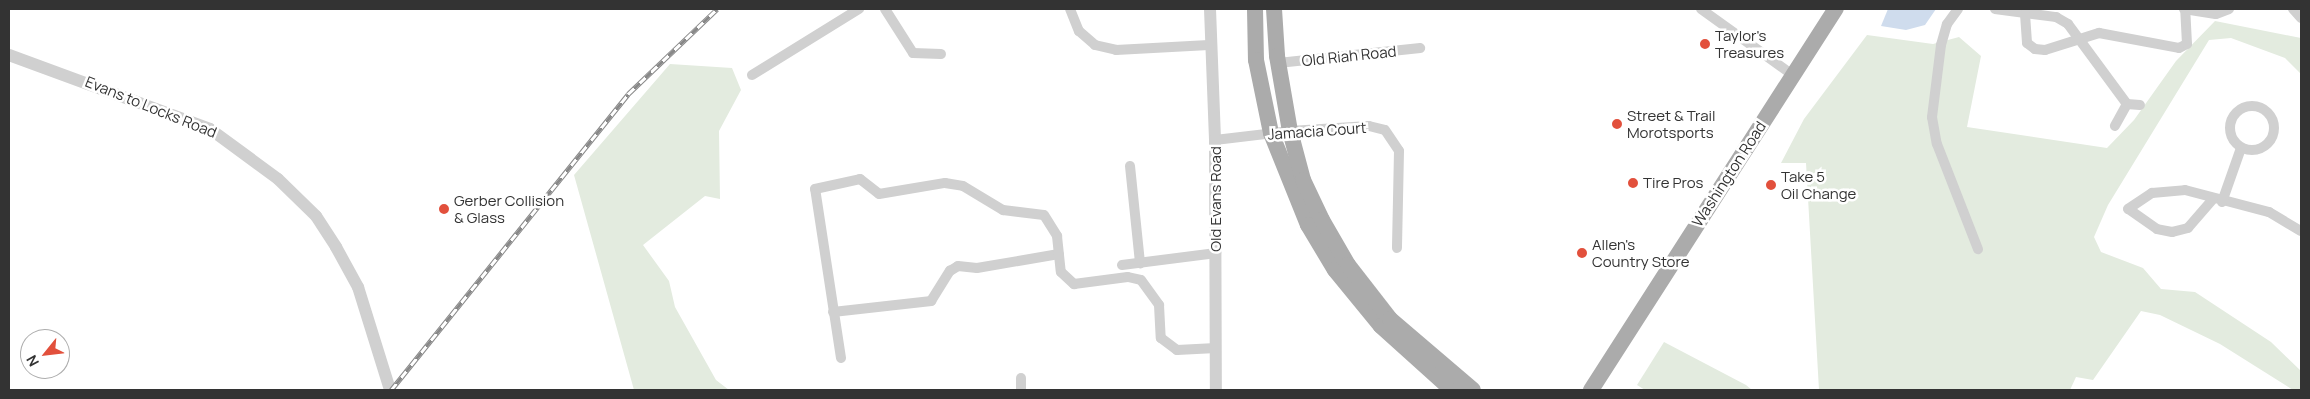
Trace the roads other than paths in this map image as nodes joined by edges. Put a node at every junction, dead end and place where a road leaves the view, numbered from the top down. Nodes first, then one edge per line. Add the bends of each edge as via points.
1 (859, 9) edge
2 (884, 9) edge
3 (1070, 9) edge
4 (1210, 9) edge
5 (1255, 9) edge
6 (1274, 9) edge
7 (1702, 9) edge
8 (1836, 9) edge
9 (1958, 9) edge
10 (1995, 9) edge
11 (2185, 9) edge
12 (2229, 9) edge
13 (2292, 9) edge
14 (2025, 14) junction
15 (2301, 18) edge
16 (2079, 38) junction
17 (1209, 45) junction
18 (1420, 48) dead end
19 (941, 54) dead end
20 (9, 55) edge
21 (1278, 63) junction
22 (752, 75) dead end
23 (1793, 75) junction
24 (2127, 104) junction
25 (2140, 105) dead end
26 (2115, 126) dead end
27 (1290, 130) junction
28 (1271, 133) junction
29 (1215, 140) junction
30 (2241, 148) junction
31 (1130, 166) dead end
32 (2217, 201) junction
33 (2301, 231) edge
34 (1397, 248) dead end
35 (1978, 249) dead end
36 (1216, 253) junction
37 (1059, 254) junction
38 (1140, 263) junction
39 (1122, 265) dead end
40 (833, 312) junction
41 (1216, 348) junction
42 (841, 358) dead end
43 (1021, 378) dead end
44 (390, 390) edge
45 (1021, 390) edge
46 (1216, 390) edge
47 (1452, 390) edge
48 (1473, 390) edge
49 (1591, 390) edge

1 - 22 street
2 - 19 street via 913,53
3 - 17 street via 1079,32 1095,45 1116,50
4 - 17 street, Old Evans Road
5 - 28 main road via 1256,60
6 - 21 main road
7 - 23 street
8 - 23 main road, Washington Road
9 - 35 street via 1947,24 1941,45 1932,117 1937,144
10 - 14 street
11 - 12 street via 2216,14
11 - 16 street via 2188,44 2179,48 2099,33
13 - 15 street
14 - 16 street via 2056,17
14 - 16 street via 2027,43 2034,49 2045,50
16 - 24 street
17 - 29 street, Old Evans Road
18 - 21 street, Old Riah Road
20 - 44 street, Evans to Locks Road via 210,129 278,179 316,216 358,287
21 - 27 main road
23 - 49 main road, Washington Road
24 - 25 street
24 - 26 street
27 - 28 street, Jamacia Court
27 - 34 street, Jamacia Court via 1369,126 1392,134 1400,161
27 - 48 main road via 1311,199 1352,271 1390,319
28 - 29 street, Jamacia Court
28 - 47 main road via 1308,225 1335,270 1397,344
29 - 36 street, Old Evans Road
30 - 30 street via 2255,150 2272,138 2271,117 2260,107 2245,107 2233,116 2230,130
30 - 32 street
31 - 38 street
32 - 32 street via 2185,190 2152,193 2128,208 2157,229 2172,232 2188,228
32 - 33 street via 2269,212
36 - 38 street
36 - 41 street, Old Evans Road
37 - 40 street via 977,268 958,266 950,271 932,300
37 - 40 street via 1056,236 1044,215 1003,210 963,186 945,183 879,194 860,179 815,190
37 - 41 street via 1061,272 1074,284 1128,277 1141,280 1159,305 1161,338 1178,350
38 - 39 street
40 - 42 street
41 - 46 street, Old Evans Road
43 - 45 street

